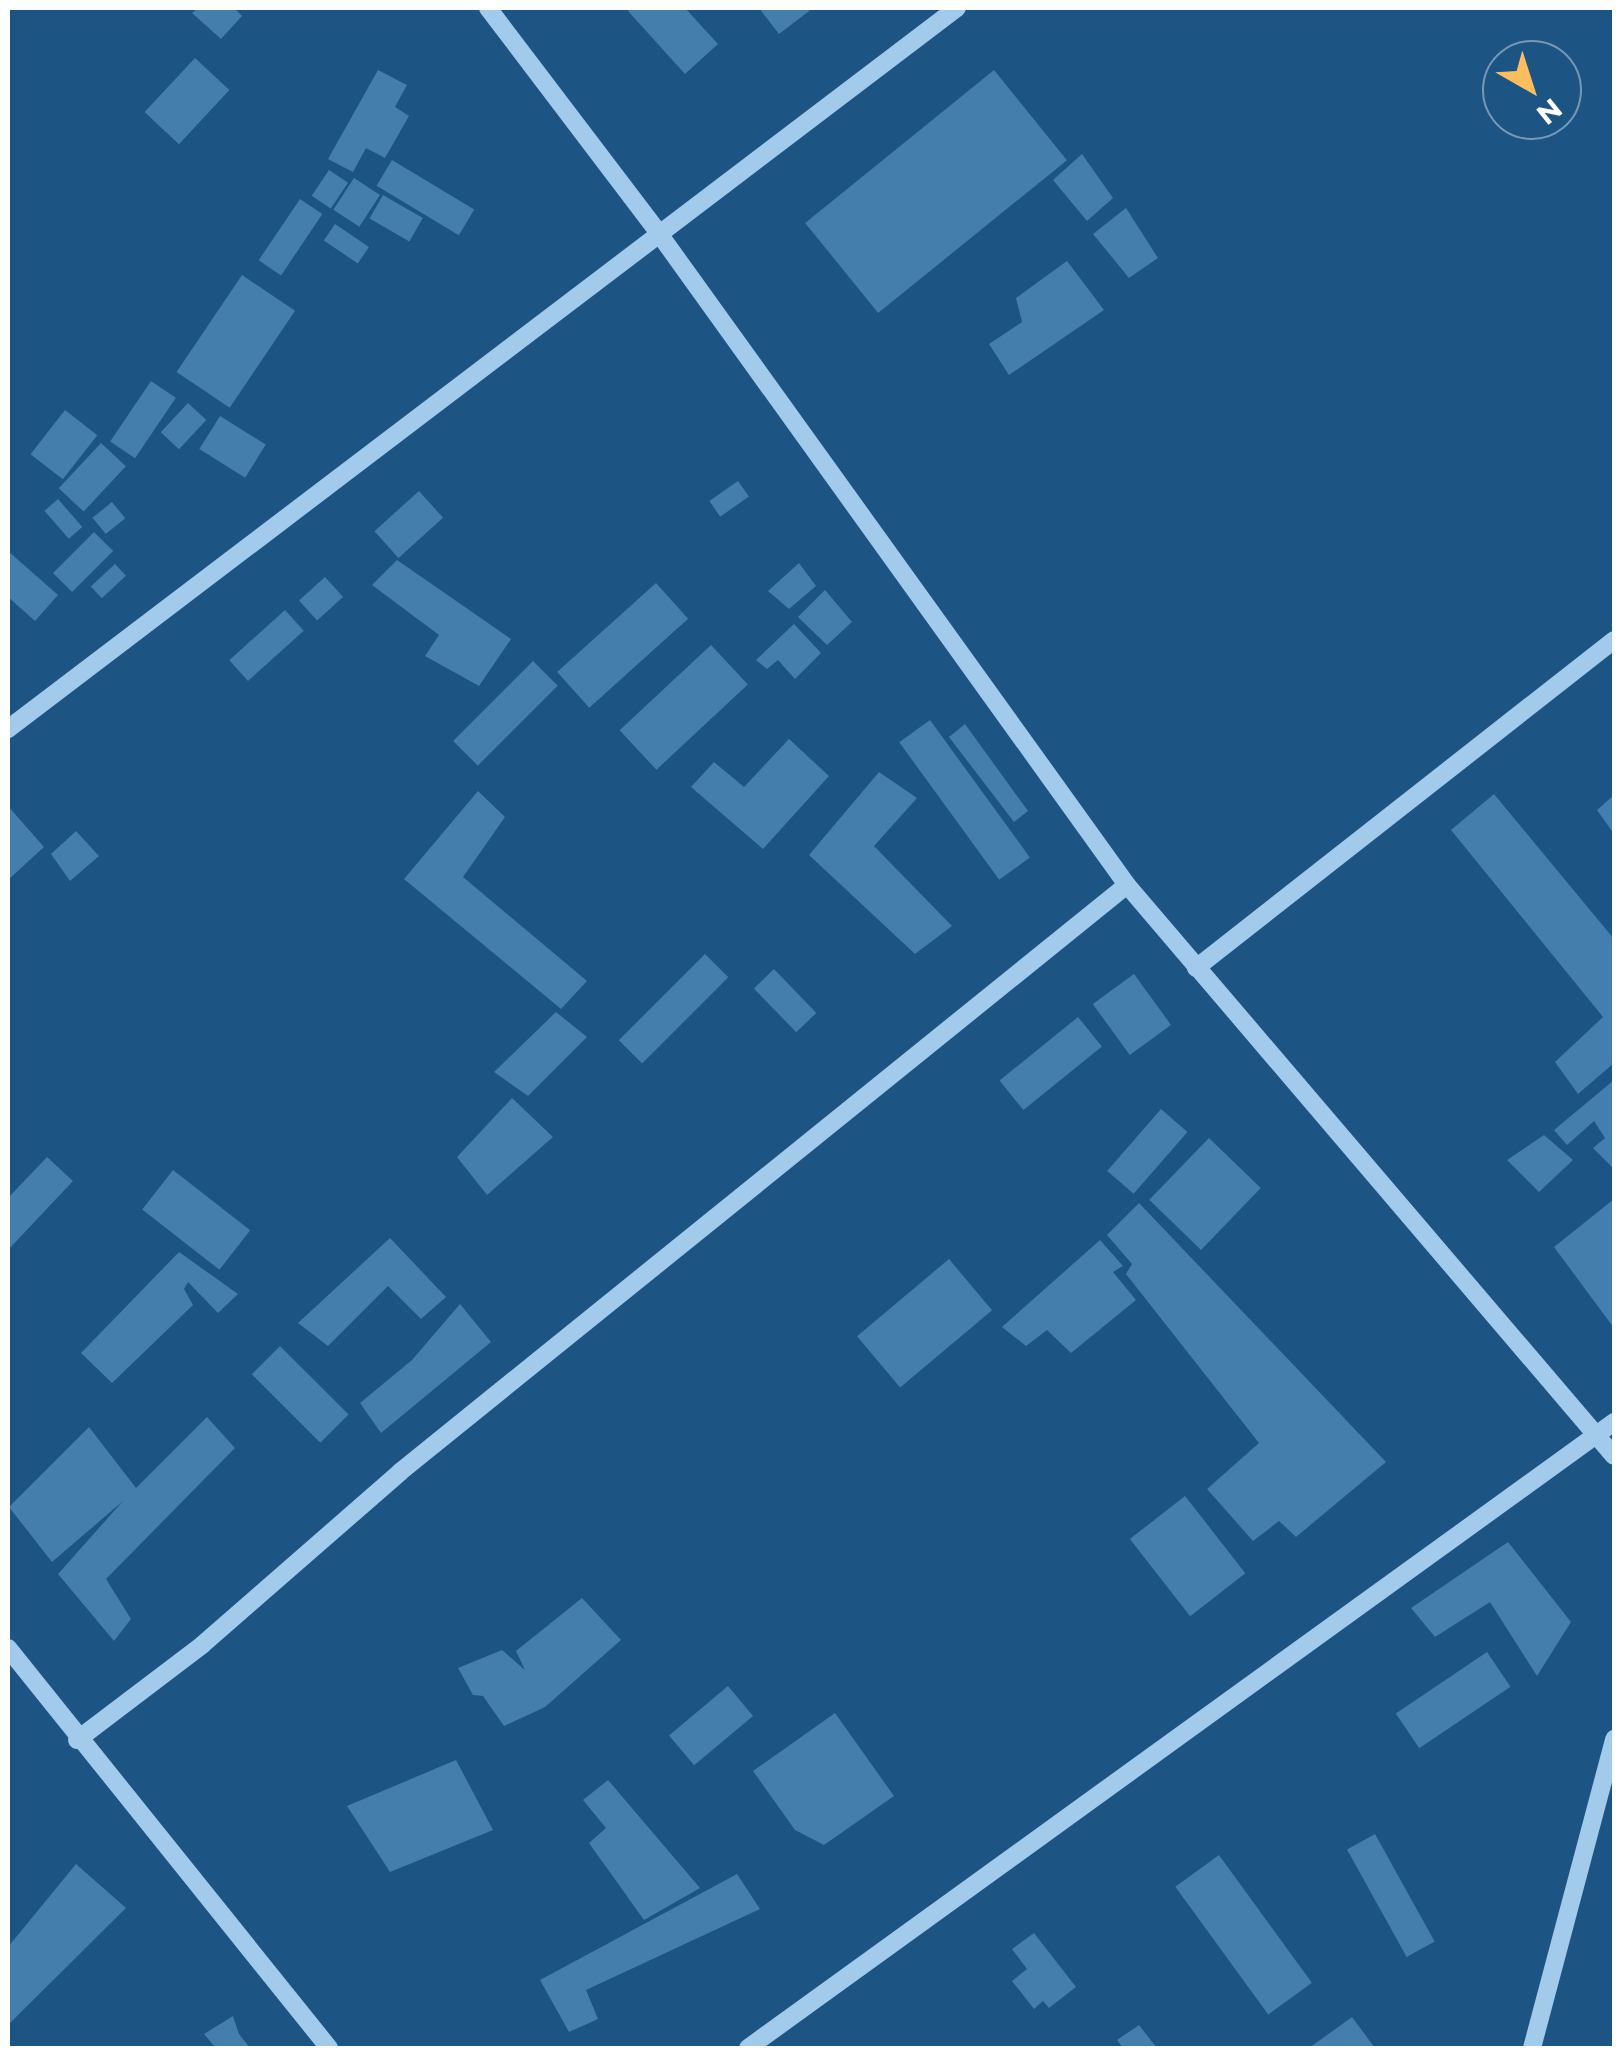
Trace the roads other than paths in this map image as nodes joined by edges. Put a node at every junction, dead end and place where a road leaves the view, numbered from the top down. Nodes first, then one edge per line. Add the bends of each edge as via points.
1 (488, 8) edge
2 (957, 8) edge
3 (660, 234) junction
4 (1614, 640) edge
5 (8, 729) edge
6 (1127, 885) junction
7 (1196, 968) junction
8 (1614, 1422) edge
9 (1598, 1433) junction
10 (1614, 1456) edge
11 (8, 1648) edge
12 (1614, 1739) edge
13 (77, 1740) junction
14 (329, 2048) edge
15 (748, 2048) edge
16 (1532, 2048) edge

1 - 3 street
2 - 3 street
3 - 5 street
3 - 6 street
4 - 7 street
6 - 7 street
6 - 13 street
7 - 9 street
8 - 9 street
9 - 10 street
9 - 15 street
11 - 13 street
12 - 16 street
13 - 14 street

